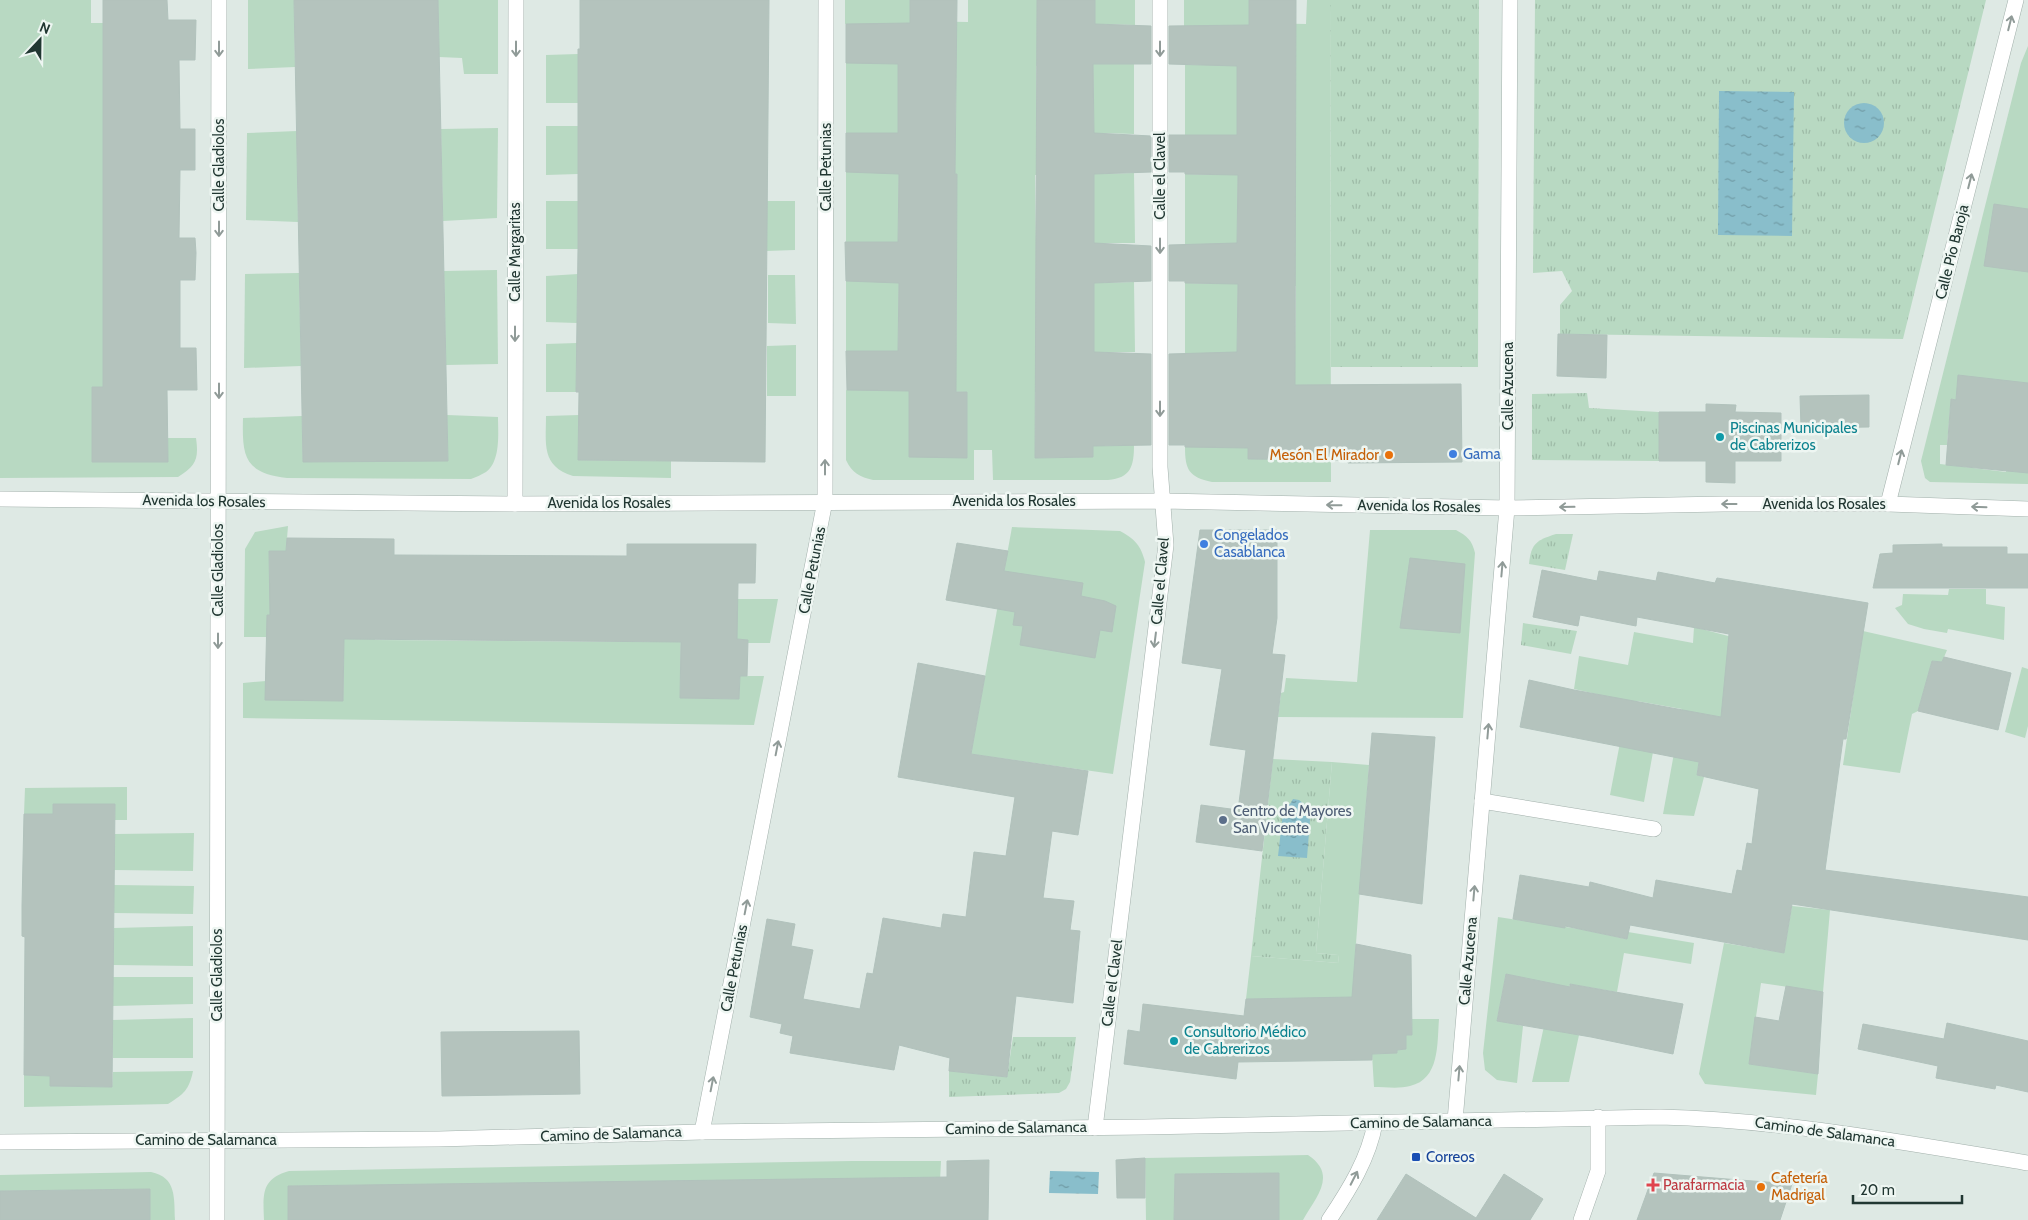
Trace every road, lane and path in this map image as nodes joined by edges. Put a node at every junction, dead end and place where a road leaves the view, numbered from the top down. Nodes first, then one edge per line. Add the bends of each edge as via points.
1 (219, 0) edge
2 (516, 0) edge
3 (826, 0) edge
4 (1160, 0) edge
5 (1510, 0) edge
6 (2016, 0) edge
7 (0, 499) edge
8 (219, 501) junction
9 (825, 501) junction
10 (1163, 501) junction
11 (515, 504) junction
12 (1888, 504) junction
13 (1507, 508) junction
14 (2028, 509) edge
15 (1482, 801) junction
16 (1654, 828) dead end
17 (1598, 1117) junction
18 (1455, 1121) junction
19 (1375, 1123) junction
20 (1095, 1128) junction
21 (702, 1132) junction
22 (217, 1140) junction
23 (0, 1142) edge
24 (2028, 1163) edge
25 (218, 1220) edge
26 (1329, 1220) edge
27 (1581, 1220) edge

1 -> 8 street, Calle Gladiolos
2 -> 11 street, Calle Margaritas
9 -> 3 street, Calle Petunias
4 -> 10 street, Calle el Clavel via 1160,467
5 - 13 street, Calle Azucena
12 -> 6 street, Calle Pío Baroja
7 - 8 street, Avenida los Rosales
8 - 11 street, Avenida los Rosales
8 -> 22 street, Calle Gladiolos
9 - 10 street, Avenida los Rosales
9 - 11 street, Avenida los Rosales
21 -> 9 street, Calle Petunias
13 -> 10 street, Avenida los Rosales
10 -> 20 street, Calle el Clavel via 1166,545
12 -> 13 street, Avenida los Rosales
14 -> 12 street, Avenida los Rosales
15 -> 13 street, Calle Azucena
15 - 16 street
18 -> 15 street, Calle Azucena
17 - 18 street, Camino de Salamanca
17 - 24 street, Camino de Salamanca via 1738,1120
17 - 27 street via 1598,1171
18 - 19 street, Camino de Salamanca
19 - 20 street, Camino de Salamanca
26 -> 19 street via 1364,1160 1372,1142
20 - 21 street, Camino de Salamanca
21 - 22 street, Camino de Salamanca via 439,1139
22 - 23 street, Camino de Salamanca
22 - 25 street, Calle Gladiolos

